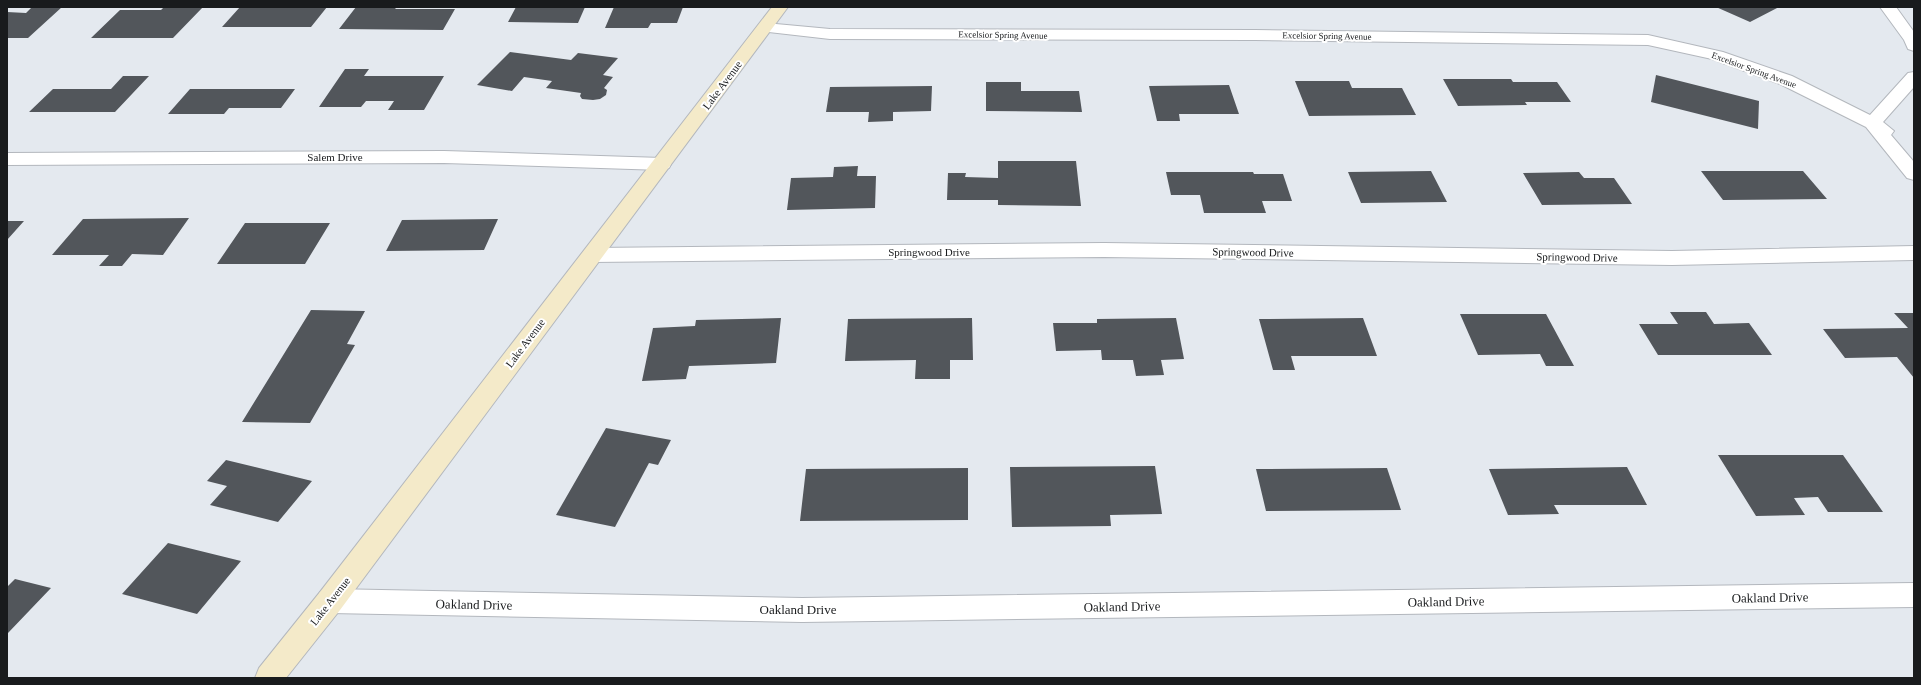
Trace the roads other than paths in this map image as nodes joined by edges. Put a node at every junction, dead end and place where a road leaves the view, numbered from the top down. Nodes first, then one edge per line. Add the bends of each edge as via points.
1 (780, 7) edge
2 (1888, 7) edge
3 (765, 28) junction
4 (1914, 46) edge
5 (1914, 78) edge
6 (1872, 123) junction
7 (1914, 149) edge
8 (7, 159) edge
9 (662, 164) junction
10 (1914, 174) edge
11 (1914, 254) edge
12 (592, 255) junction
13 (1914, 595) edge
14 (330, 601) junction
15 (269, 678) edge

1 - 3 main road, Lake Avenue
2 - 4 street
3 - 6 street, Excelsior Spring Avenue via 830,34 1255,35 1648,40 1718,55 1786,80
3 - 9 main road, Lake Avenue
5 - 6 street
6 - 7 street, Excelsior Spring Avenue
6 - 10 street, Excelsior Spring Avenue
8 - 9 street, Salem Drive via 444,157
9 - 12 main road, Lake Avenue
11 - 12 street, Springwood Drive via 1672,258 1104,250
12 - 14 main road, Lake Avenue
13 - 14 street, Oakland Drive via 802,610
14 - 15 main road, Lake Avenue

